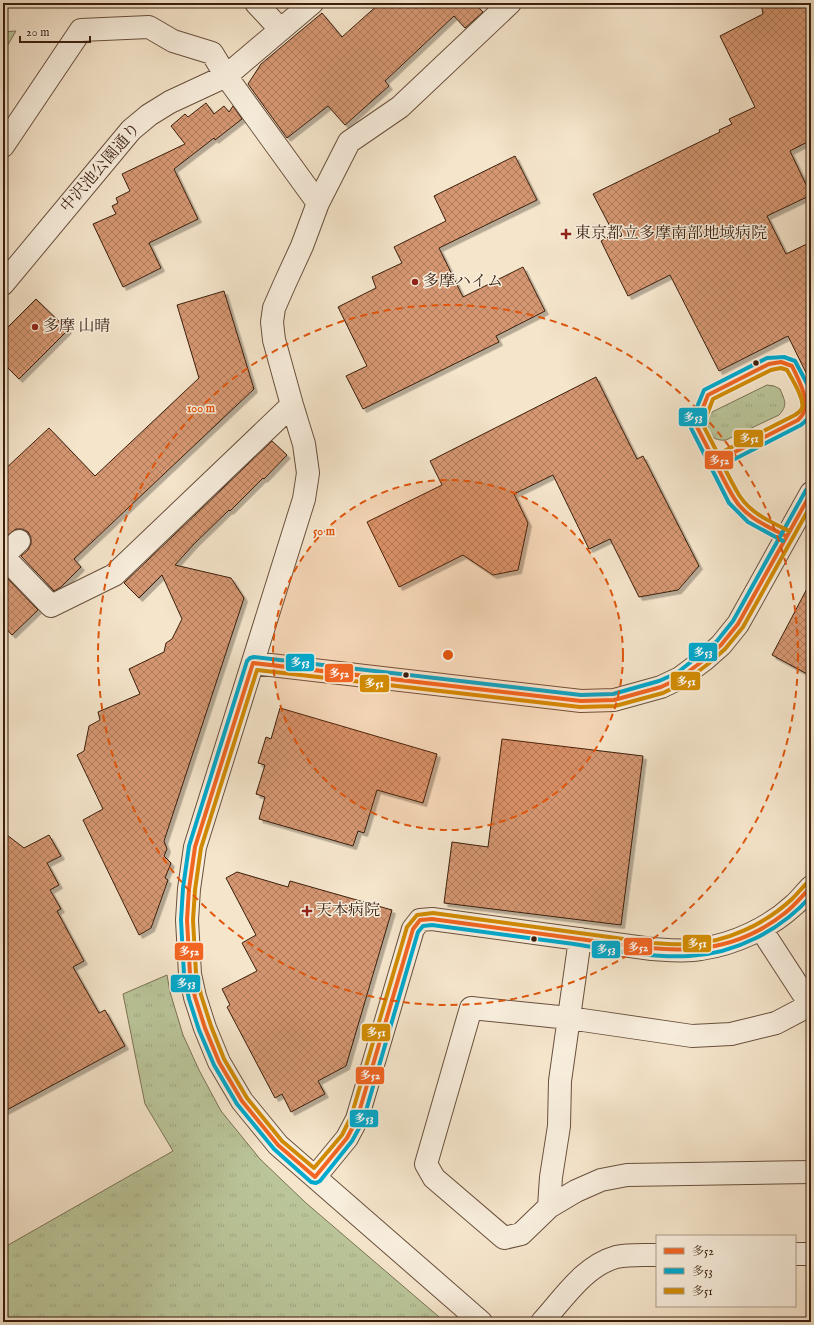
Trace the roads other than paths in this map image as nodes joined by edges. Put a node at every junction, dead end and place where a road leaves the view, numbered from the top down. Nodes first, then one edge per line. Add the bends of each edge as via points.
1 (256, 3) edge
2 (312, 3) edge
3 (510, 3) edge
4 (280, 29) junction
5 (226, 76) junction
6 (3, 146) edge
7 (318, 203) junction
8 (3, 284) edge
9 (292, 405) junction
10 (811, 493) edge
11 (19, 541) dead end
12 (3, 556) edge
13 (253, 663) junction
14 (811, 887) edge
15 (761, 929) junction
16 (580, 939) junction
17 (811, 1006) edge
18 (569, 1018) junction
19 (811, 1172) edge
20 (315, 1177) junction
21 (549, 1207) junction
22 (796, 1254) edge
23 (811, 1254) edge
24 (656, 1255) edge
25 (481, 1322) edge
26 (542, 1322) edge

1 - 4 street
2 - 4 street, 中沢池公園通り
3 - 7 street via 400,107 350,142
4 - 5 street, 中沢池公園通り
5 - 6 street via 212,53 173,41 149,27 81,30
5 - 7 street
5 - 8 street, 中沢池公園通り via 170,102 131,130
7 - 9 street via 274,308 272,322 274,340
9 - 12 street via 114,575 51,606
9 - 13 street via 304,444 308,473 304,499
10 - 13 street via 738,624 721,645 704,660 680,678 661,687 614,700 581,701
11 - 12 street
13 - 20 street via 195,847 186,920 190,974 205,1028 219,1062 242,1100 278,1145
14 - 15 street via 794,905
15 - 16 street via 732,942 680,951
15 - 17 street
16 - 18 street
16 - 20 street via 432,919 420,920 413,929 357,1119 347,1138
17 - 18 street via 776,1023 731,1034 692,1036
18 - 21 street via 560,1081 559,1126
18 - 21 street via 471,1008 426,1164 434,1178 504,1238 521,1234
19 - 21 street via 627,1175 601,1180
20 - 25 street
22 - 23 street
24 - 26 street via 616,1257 597,1266 579,1279

